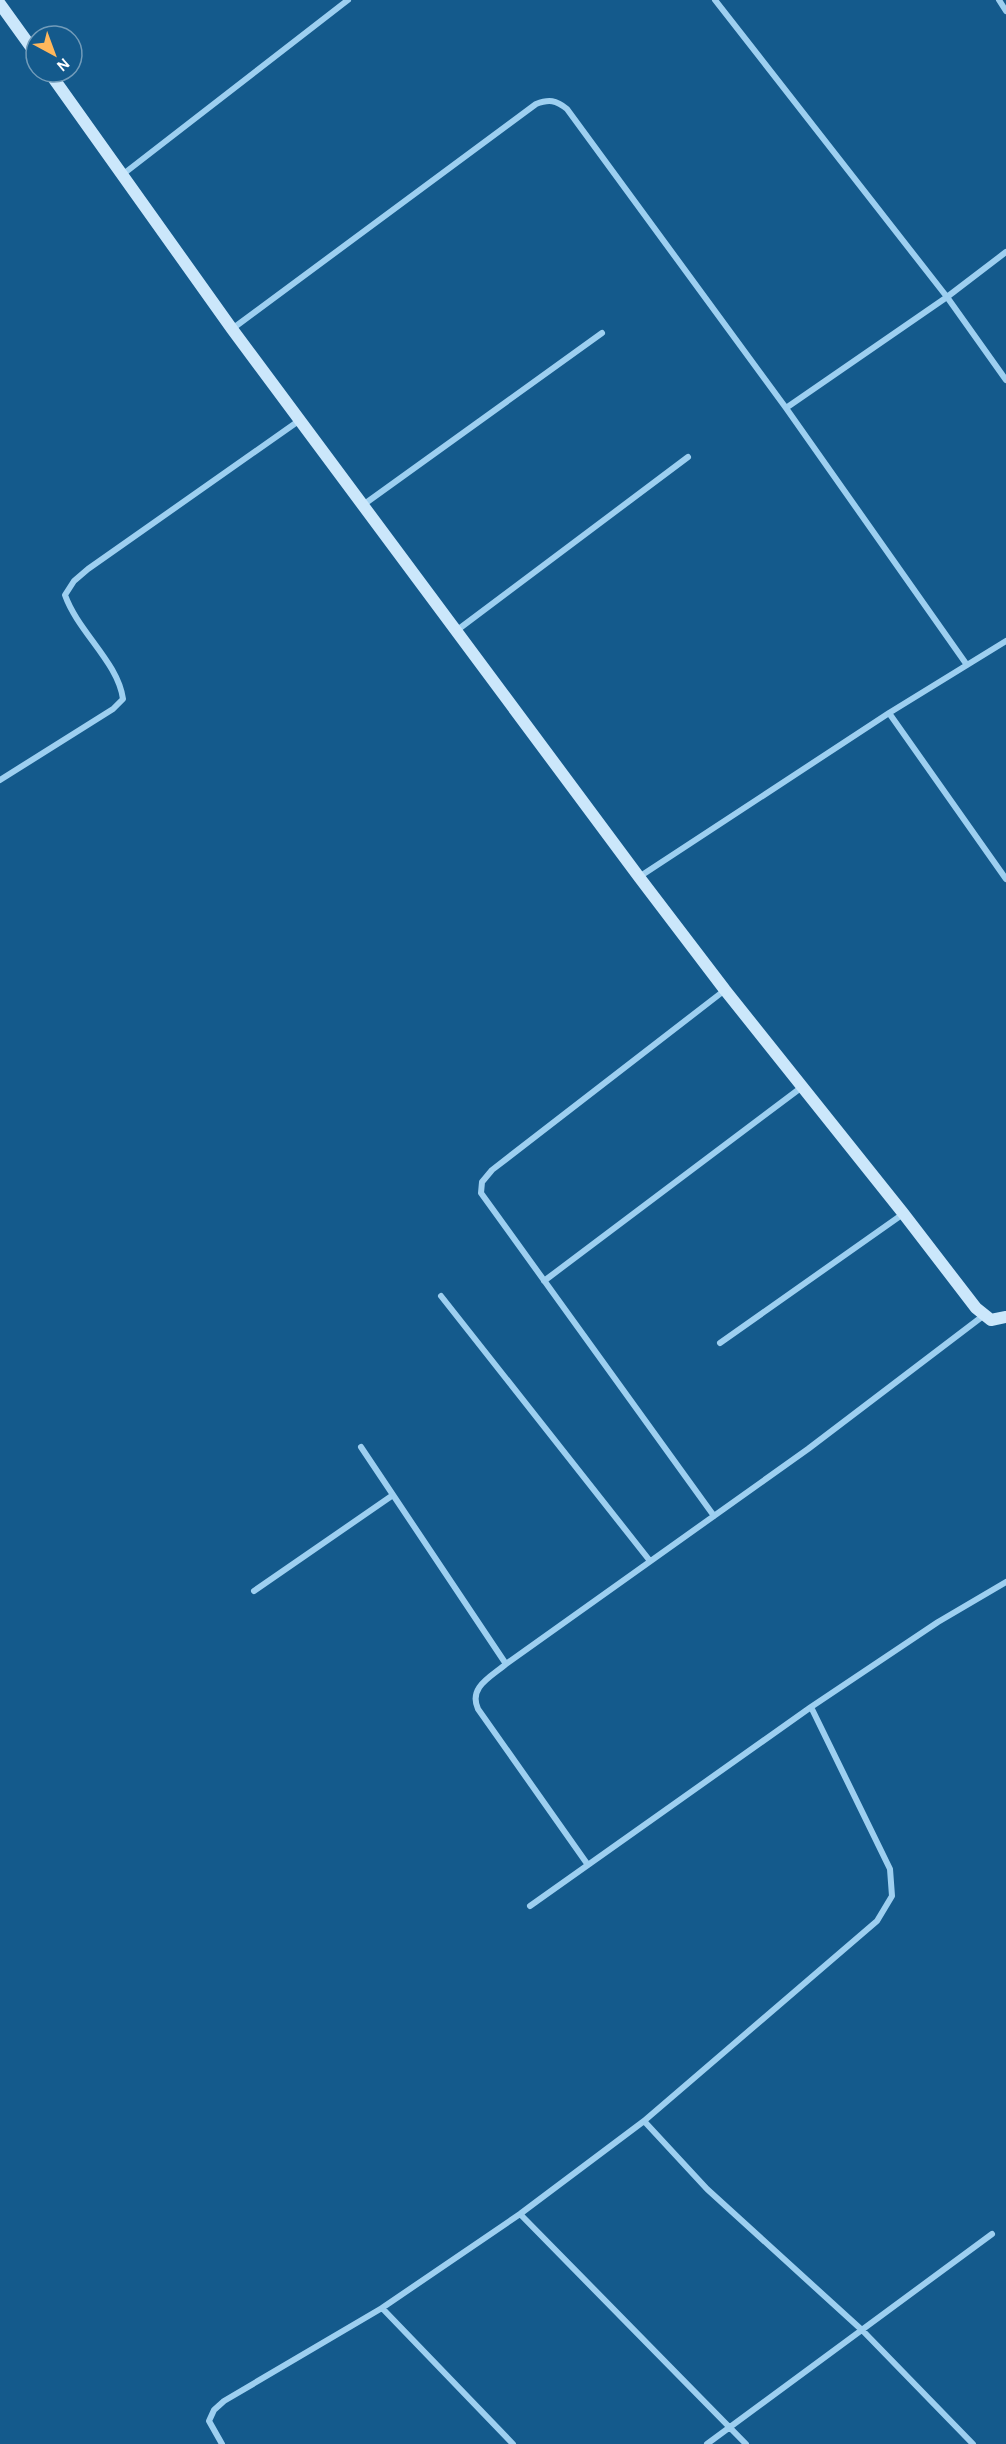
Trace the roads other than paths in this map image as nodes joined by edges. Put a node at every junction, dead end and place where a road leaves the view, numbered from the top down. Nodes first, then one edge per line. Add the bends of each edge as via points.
1 (348, 0) edge
2 (715, 0) edge
3 (999, 0) edge
4 (0, 4) edge
5 (1006, 11) edge
6 (24, 37) edge
7 (57, 84) edge
8 (122, 175) junction
9 (1006, 252) edge
10 (947, 297) junction
11 (232, 329) junction
12 (602, 333) dead end
13 (1006, 380) edge
14 (786, 408) junction
15 (300, 420) junction
16 (688, 458) dead end
17 (363, 505) junction
18 (456, 631) junction
19 (1006, 641) edge
20 (967, 665) junction
21 (889, 713) junction
22 (0, 780) edge
23 (639, 877) junction
24 (1006, 879) edge
25 (725, 990) junction
26 (802, 1087) junction
27 (903, 1213) junction
28 (544, 1281) junction
29 (441, 1296) dead end
30 (983, 1316) junction
31 (1005, 1320) edge
32 (720, 1343) dead end
33 (361, 1447) dead end
34 (393, 1495) junction
35 (714, 1516) junction
36 (650, 1561) junction
37 (1006, 1582) edge
38 (254, 1591) dead end
39 (506, 1664) junction
40 (810, 1707) junction
41 (588, 1865) junction
42 (530, 1906) dead end
43 (644, 2121) junction
44 (520, 2214) junction
45 (992, 2234) dead end
46 (382, 2308) junction
47 (862, 2331) junction
48 (730, 2428) junction
49 (222, 2444) edge
50 (513, 2444) edge
51 (707, 2444) edge
52 (746, 2444) edge
53 (973, 2444) edge

1 - 8 street
2 - 10 street
3 - 5 street
4 - 6 main road
7 - 8 main road
8 - 11 main road
9 - 10 street
10 - 13 street
10 - 14 street
11 - 14 street via 547,99 567,109
11 - 15 main road
12 - 17 street
14 - 20 street
15 - 17 main road
15 - 22 street via 74,581 65,595 70,610 115,675 123,699
16 - 18 street
17 - 18 main road
18 - 23 main road
19 - 20 street
20 - 21 street
21 - 23 street
21 - 24 street
23 - 25 main road
25 - 26 main road
25 - 28 street via 492,1170 482,1182 481,1193
26 - 27 main road
26 - 28 street
27 - 30 main road
27 - 32 street
28 - 35 street
29 - 36 street
30 - 31 main road
30 - 35 street
33 - 34 street
34 - 38 street
34 - 39 street
35 - 36 street
36 - 39 street
37 - 40 street
39 - 41 street via 478,1688 474,1701
40 - 41 street
40 - 43 street via 890,1869 892,1896 877,1921
41 - 42 street
43 - 44 street
43 - 47 street via 707,2189
44 - 46 street
44 - 48 street
45 - 47 street
46 - 49 street via 224,2401 209,2421
46 - 50 street
47 - 48 street
47 - 53 street
48 - 51 street
48 - 52 street

